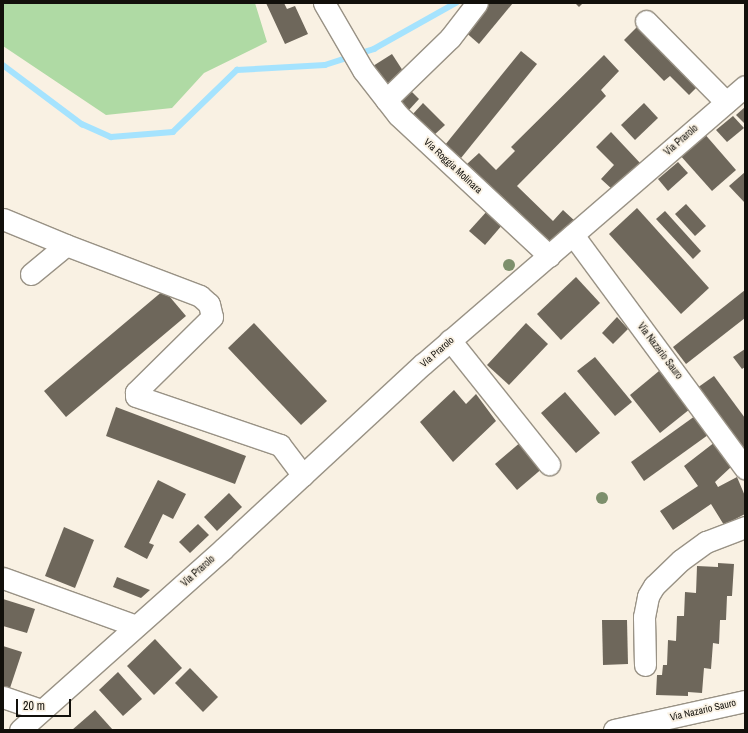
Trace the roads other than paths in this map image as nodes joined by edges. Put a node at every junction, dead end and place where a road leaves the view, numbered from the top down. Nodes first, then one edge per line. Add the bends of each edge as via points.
1 (324, 3) edge
2 (477, 3) edge
3 (646, 21) dead end
4 (745, 86) edge
5 (386, 100) junction
6 (726, 102) junction
7 (3, 219) edge
8 (573, 235) junction
9 (66, 245) junction
10 (549, 256) junction
11 (31, 274) dead end
12 (450, 340) junction
13 (549, 464) dead end
14 (745, 468) edge
15 (303, 475) junction
16 (745, 527) edge
17 (3, 578) edge
18 (136, 626) junction
19 (644, 665) dead end
20 (3, 697) edge
21 (745, 700) edge
22 (40, 710) junction
23 (20, 730) edge
24 (614, 730) edge

1 - 5 street, Via Roggia Molinara via 350,50
2 - 5 street via 450,38
3 - 6 street
4 - 6 street, Via Prarolo
5 - 10 street, Via Roggia Molinara
6 - 8 street, Via Prarolo
7 - 9 street
8 - 10 street, Via Prarolo
8 - 14 street, Via Nazario Sauro
9 - 11 street
9 - 15 street via 200,296 209,304 212,317 136,392 136,396 280,445
10 - 12 street, Via Prarolo
12 - 13 street
12 - 15 street, Via Prarolo
15 - 18 street, Via Prarolo
16 - 19 street via 706,542 681,560 654,586 648,596 644,617
17 - 18 street
18 - 22 street, Via Prarolo
20 - 22 street
21 - 24 street, Via Nazario Sauro
22 - 23 street, Via Prarolo

